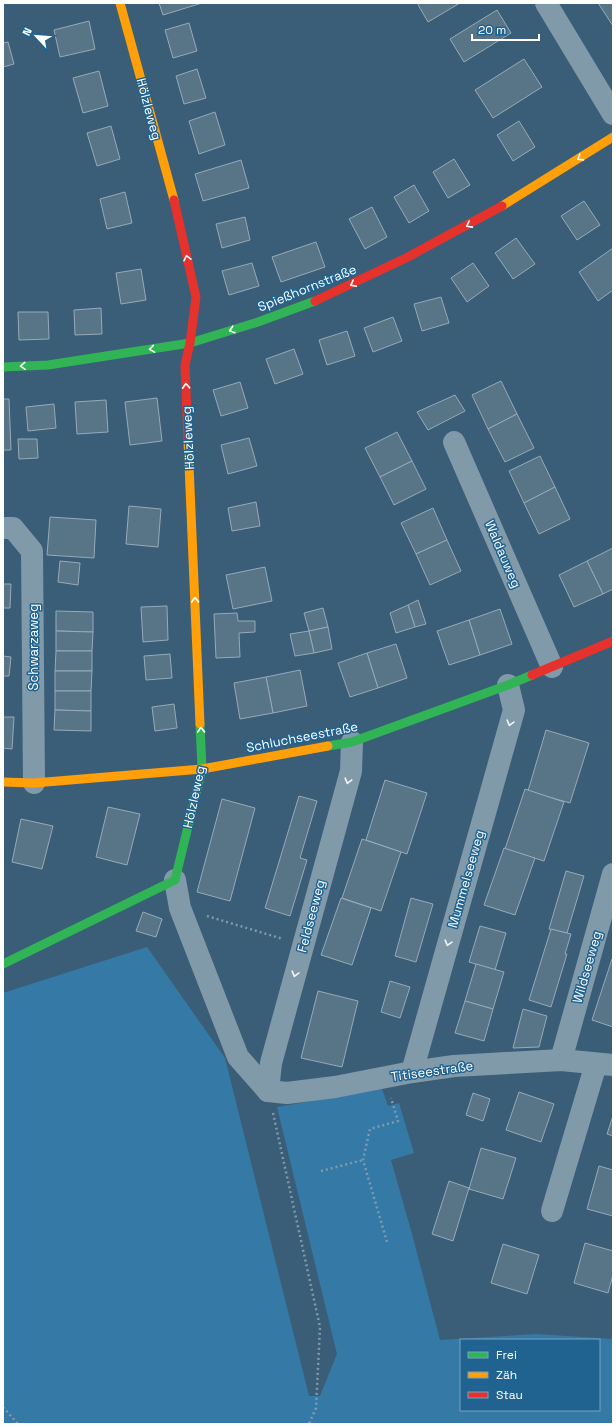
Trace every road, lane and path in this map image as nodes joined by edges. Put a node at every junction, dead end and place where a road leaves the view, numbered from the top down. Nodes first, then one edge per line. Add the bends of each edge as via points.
1 (120, 3) edge
2 (546, 3) edge
3 (613, 114) edge
4 (613, 137) edge
5 (190, 343) junction
6 (3, 367) edge
7 (454, 442) dead end
8 (3, 528) edge
9 (613, 641) edge
10 (552, 667) junction
11 (508, 685) junction
12 (352, 742) junction
13 (202, 769) junction
14 (3, 782) edge
15 (34, 783) junction
16 (613, 874) edge
17 (175, 880) junction
18 (180, 908) junction
19 (302, 945) junction
20 (3, 964) edge
21 (561, 1060) junction
22 (605, 1064) edge
23 (412, 1072) junction
24 (268, 1091) junction
25 (390, 1094) dead end
26 (363, 1160) junction
27 (321, 1171) dead end
28 (552, 1211) dead end
29 (387, 1242) dead end
30 (3, 1407) edge
31 (18, 1424) edge
32 (309, 1424) edge

5 -> 1 street, Hölzleweg via 196,297 171,188
2 - 3 street
4 -> 5 street, Spießhornstraße via 487,215 324,298
5 -> 6 street, Spießhornstraße via 48,365
13 -> 5 street, Hölzleweg via 185,365
7 - 10 street, Waldauweg
8 - 15 street, Schwarzaweg via 13,528 32,551
9 - 10 street, Schluchseestraße
10 - 11 street, Schluchseestraße
11 - 12 street, Schluchseestraße
11 -> 23 street, Mummelseeweg via 514,710
12 - 13 street, Schluchseestraße
12 -> 19 street, Feldseeweg via 350,771
13 - 15 street, Schluchseestraße
13 - 17 street, Hölzleweg
14 - 15 street, Schluchseestraße
16 - 21 street, Wildseeweg
17 - 18 street, Hölzleweg
17 - 20 street
18 - 19 path
18 - 24 street, Hölzleweg via 238,1057
19 -> 24 street, Feldseeweg via 271,1064
21 - 22 street, Titiseestraße
21 - 23 street, Titiseestraße via 454,1066
22 - 28 street, Titiseestraße
23 - 24 street, Titiseestraße via 335,1087 287,1093
24 - 32 path via 320,1327 316,1408
25 - 26 path via 398,1121 370,1129
26 - 27 path
26 - 29 path
30 - 31 path

